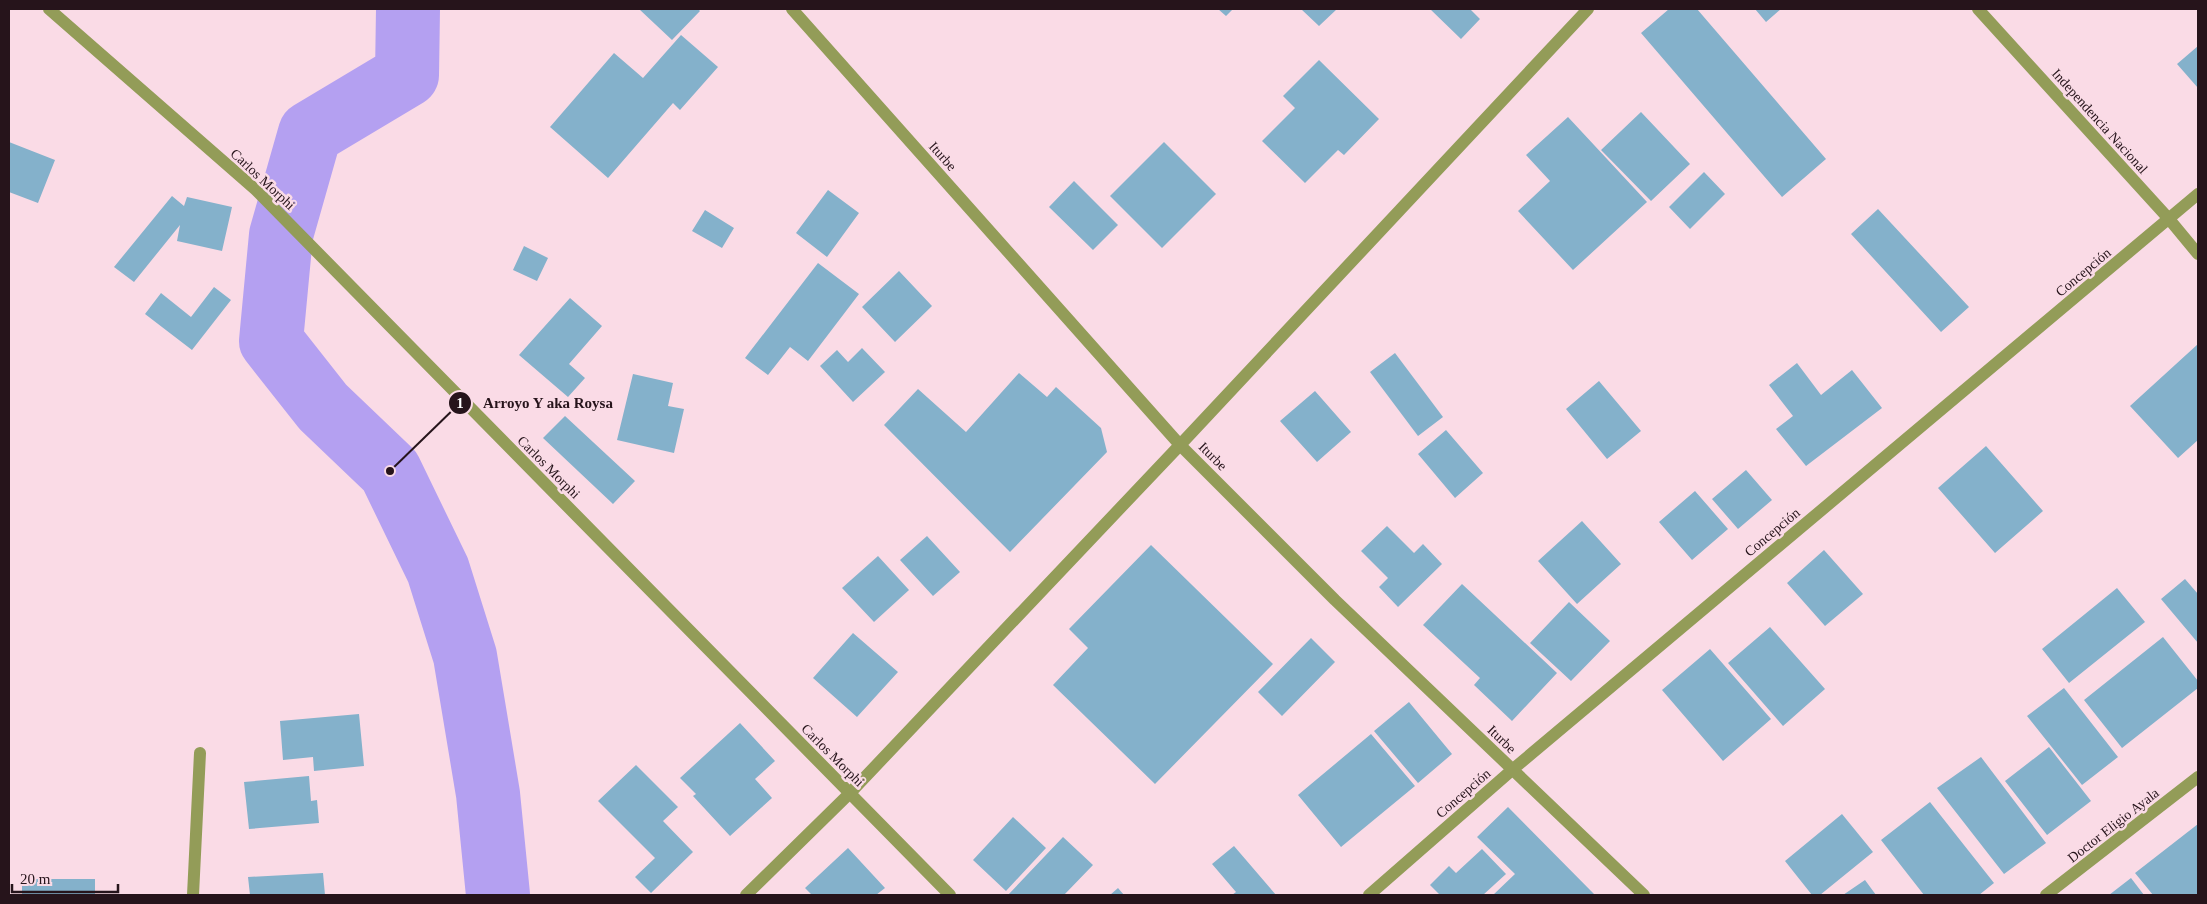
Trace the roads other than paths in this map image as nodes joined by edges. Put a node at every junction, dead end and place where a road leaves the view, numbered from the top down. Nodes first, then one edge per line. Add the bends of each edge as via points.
1 (50, 9) edge
2 (792, 9) edge
3 (1588, 9) edge
4 (1978, 9) edge
5 (2198, 194) edge
6 (2169, 219) junction
7 (2198, 254) edge
8 (1180, 445) junction
9 (200, 752) dead end
10 (1512, 770) junction
11 (2198, 778) edge
12 (849, 794) junction
13 (193, 895) edge
14 (746, 895) edge
15 (950, 895) edge
16 (1369, 895) edge
17 (1644, 895) edge
18 (2046, 895) edge

1 - 12 street, Carlos Morphi via 256,190
2 - 8 street, Iturbe
3 - 8 street
4 - 6 street, Independencia Nacional
5 - 6 street, Concepción
6 - 7 street, Independencia Nacional
6 - 10 street, Concepción
8 - 10 street, Iturbe
8 - 12 street
9 - 13 street
10 - 16 street, Concepción
10 - 17 street, Iturbe
11 - 18 street, Doctor Eligio Ayala
12 - 14 street
12 - 15 street, Carlos Morphi

